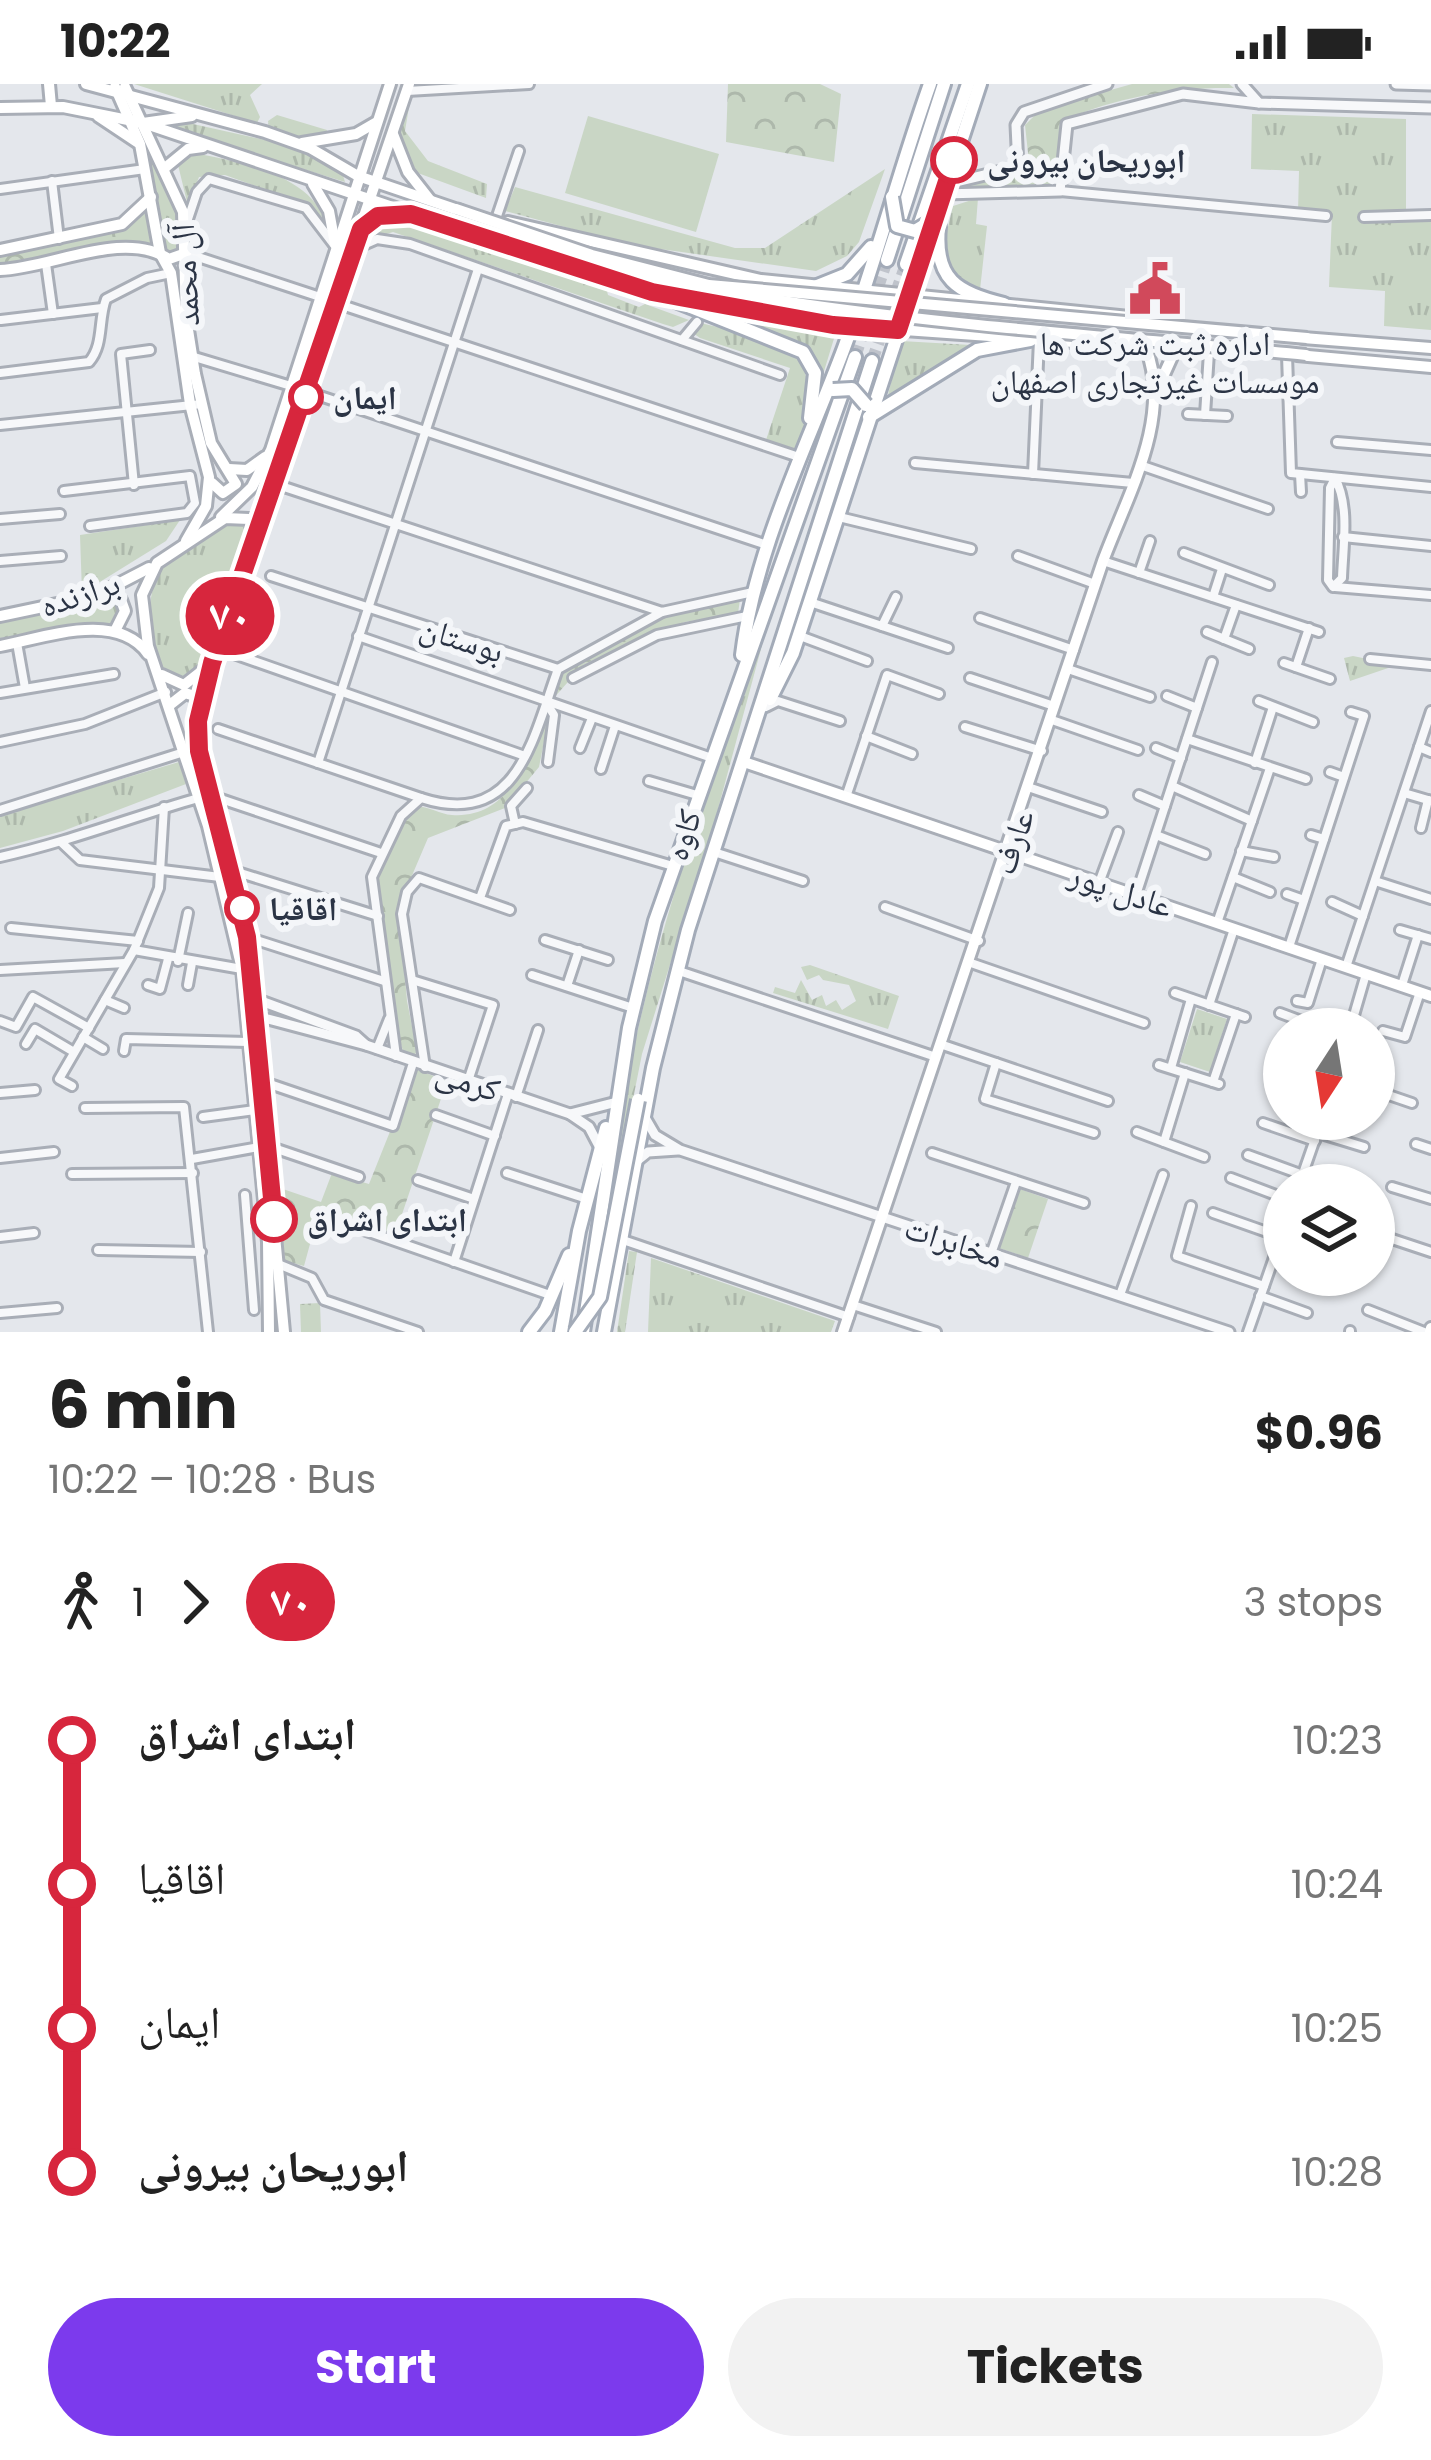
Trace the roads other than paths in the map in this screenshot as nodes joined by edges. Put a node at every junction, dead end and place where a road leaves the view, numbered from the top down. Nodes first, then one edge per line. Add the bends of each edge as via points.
1 (49, 84) edge
2 (86, 84) edge
3 (529, 84) edge
4 (931, 84) edge
5 (944, 84) edge
6 (968, 84) edge
7 (980, 84) edge
8 (1107, 84) edge
9 (1242, 84) edge
10 (1396, 84) edge
11 (1431, 85) edge
12 (120, 87) edge
13 (388, 89) edge
14 (406, 92) edge
15 (1259, 104) junction
16 (51, 106) junction
17 (0, 108) edge
18 (1431, 109) edge
19 (89, 110) junction
20 (380, 115) junction
21 (206, 116) junction
22 (137, 122) junction
23 (393, 134) junction
24 (296, 143) junction
25 (140, 144) junction
26 (214, 146) junction
27 (519, 151) dead end
28 (166, 167) junction
29 (145, 169) junction
30 (358, 176) junction
31 (52, 182) junction
32 (310, 182) junction
33 (376, 183) junction
34 (0, 188) edge
35 (1060, 191) junction
36 (944, 193) junction
37 (352, 195) junction
38 (151, 196) junction
39 (892, 197) junction
40 (370, 201) junction
41 (432, 202) junction
42 (456, 209) junction
43 (411, 214) junction
44 (1431, 215) edge
45 (1326, 216) dead end
46 (1364, 217) dead end
47 (496, 219) junction
48 (935, 219) junction
49 (186, 227) junction
50 (452, 227) junction
51 (361, 229) junction
52 (59, 241) junction
53 (875, 241) junction
54 (336, 247) junction
55 (354, 249) junction
56 (0, 250) edge
57 (186, 253) junction
58 (160, 254) junction
59 (887, 260) tunnel mouth
60 (46, 264) junction
61 (906, 264) tunnel mouth
62 (478, 269) junction
63 (0, 270) edge
64 (177, 272) junction
65 (817, 286) junction
66 (864, 291) junction
67 (652, 292) junction
68 (910, 296) junction
69 (322, 297) junction
70 (336, 303) junction
71 (1004, 304) junction
72 (102, 308) junction
73 (53, 314) junction
74 (1, 320) edge
75 (697, 322) dead end
76 (852, 326) junction
77 (898, 330) junction
78 (1307, 338) junction
79 (682, 340) junction
80 (1035, 340) junction
81 (454, 343) junction
82 (1146, 348) junction
83 (1431, 348) edge
84 (150, 350) dead end
85 (1175, 350) junction
86 (1209, 352) junction
87 (186, 354) junction
88 (1286, 355) junction
89 (1306, 356) junction
90 (855, 357) tunnel mouth
91 (872, 361) tunnel mouth
92 (1431, 368) edge
93 (0, 373) edge
94 (781, 375) dead end
95 (292, 386) junction
96 (308, 392) junction
97 (1156, 393) junction
98 (829, 395) junction
99 (196, 404) junction
100 (867, 411) junction
101 (127, 412) junction
102 (1188, 414) dead end
103 (1205, 415) junction
104 (1227, 416) dead end
105 (0, 425) edge
106 (425, 431) junction
107 (807, 439) junction
108 (1337, 442) dead end
109 (271, 450) junction
110 (1431, 451) edge
111 (799, 457) junction
112 (915, 463) dead end
113 (1140, 465) junction
114 (229, 469) junction
115 (1033, 474) junction
116 (1300, 474) junction
117 (209, 477) junction
118 (1335, 478) junction
119 (1132, 483) junction
120 (134, 484) junction
121 (275, 484) junction
122 (1431, 487) edge
123 (64, 491) dead end
124 (1301, 492) dead end
125 (1268, 509) dead end
126 (1329, 511) junction
127 (1342, 511) junction
128 (60, 514) dead end
129 (835, 516) junction
130 (0, 519) edge
131 (214, 524) junction
132 (395, 524) junction
133 (90, 526) dead end
134 (1150, 541) dead end
135 (1343, 541) junction
136 (256, 542) junction
137 (1329, 544) junction
138 (184, 545) junction
139 (770, 546) junction
140 (1431, 546) edge
141 (971, 549) dead end
142 (1184, 553) dead end
143 (61, 556) dead end
144 (1018, 556) dead end
145 (0, 560) edge
146 (1102, 561) junction
147 (157, 563) junction
148 (1222, 569) junction
149 (1139, 573) junction
150 (271, 576) dead end
151 (1095, 584) junction
152 (1269, 585) dead end
153 (1333, 587) junction
154 (106, 591) junction
155 (754, 592) junction
156 (1431, 596) edge
157 (896, 597) dead end
158 (1213, 597) junction
159 (808, 601) junction
160 (1235, 604) junction
161 (368, 608) junction
162 (662, 612) junction
163 (0, 616) edge
164 (747, 616) junction
165 (980, 618) dead end
166 (882, 626) junction
167 (116, 631) junction
168 (1207, 632) dead end
169 (798, 635) junction
170 (358, 636) junction
171 (1223, 638) junction
172 (17, 643) junction
173 (1, 646) edge
174 (948, 648) dead end
175 (1250, 649) dead end
176 (1074, 650) junction
177 (228, 652) dead end
178 (1370, 659) dead end
179 (867, 661) dead end
180 (1212, 662) dead end
181 (212, 663) junction
182 (1284, 663) dead end
183 (1431, 665) edge
184 (156, 667) junction
185 (1296, 667) junction
186 (557, 669) junction
187 (1068, 669) junction
188 (114, 674) dead end
189 (740, 674) junction
190 (573, 678) dead end
191 (970, 678) dead end
192 (1330, 679) dead end
193 (25, 688) junction
194 (0, 693) edge
195 (340, 693) junction
196 (939, 694) dead end
197 (1167, 696) dead end
198 (169, 697) junction
199 (1150, 697) dead end
200 (203, 699) junction
201 (1259, 701) dead end
202 (546, 703) junction
203 (1273, 706) junction
204 (766, 707) junction
205 (1056, 707) junction
206 (1197, 708) junction
207 (1351, 712) dead end
208 (1431, 713) edge
209 (592, 718) junction
210 (839, 721) dead end
211 (1052, 721) junction
212 (1313, 722) dead end
213 (615, 726) junction
214 (965, 727) dead end
215 (218, 729) dead end
216 (866, 736) junction
217 (751, 737) junction
218 (1187, 739) junction
219 (0, 742) edge
220 (1419, 747) junction
221 (580, 748) dead end
222 (1156, 748) dead end
223 (1138, 750) dead end
224 (185, 751) junction
225 (1042, 751) junction
226 (1431, 752) edge
227 (912, 754) dead end
228 (525, 756) junction
229 (709, 757) junction
230 (1181, 758) junction
231 (548, 762) dead end
232 (744, 762) junction
233 (317, 763) junction
234 (1255, 763) junction
235 (1270, 767) junction
236 (601, 769) dead end
237 (1330, 772) dead end
238 (1344, 777) junction
239 (1306, 779) dead end
240 (649, 781) dead end
241 (1172, 786) junction
242 (527, 788) dead end
243 (1031, 788) junction
244 (1404, 793) junction
245 (697, 795) junction
246 (1139, 795) dead end
247 (203, 796) junction
248 (846, 796) junction
249 (421, 798) junction
250 (1430, 801) edge
251 (1165, 806) junction
252 (164, 807) junction
253 (0, 810) edge
254 (1102, 812) dead end
255 (1252, 821) junction
256 (515, 824) junction
257 (1421, 828) edge
258 (1118, 832) dead end
259 (1156, 835) junction
260 (1311, 835) dead end
261 (1324, 839) junction
262 (62, 843) junction
263 (1241, 851) junction
264 (714, 852) junction
265 (1009, 852) junction
266 (381, 854) junction
267 (1205, 854) dead end
268 (0, 857) edge
269 (1274, 857) dead end
270 (673, 866) junction
271 (163, 869) junction
272 (226, 874) junction
273 (1233, 877) junction
274 (803, 881) dead end
275 (1375, 881) junction
276 (1099, 883) junction
277 (1270, 892) dead end
278 (1287, 894) dead end
279 (1136, 896) junction
280 (480, 898) junction
281 (1431, 899) edge
282 (1304, 900) junction
283 (1332, 902) dead end
284 (885, 908) dead end
285 (510, 910) dead end
286 (188, 913) dead end
287 (378, 916) junction
288 (1363, 916) junction
289 (1217, 923) junction
290 (11, 928) dead end
291 (1234, 929) junction
292 (1400, 930) dead end
293 (1418, 935) junction
294 (247, 937) junction
295 (1431, 939) edge
296 (545, 940) dead end
297 (979, 941) junction
298 (136, 945) junction
299 (1289, 947) junction
300 (579, 950) junction
301 (1322, 959) junction
302 (173, 960) junction
303 (608, 960) dead end
304 (127, 963) junction
305 (192, 963) junction
306 (971, 963) junction
307 (1346, 967) junction
308 (242, 969) junction
309 (0, 970) edge
310 (677, 971) junction
311 (1366, 974) junction
312 (532, 975) dead end
313 (412, 980) junction
314 (384, 981) junction
315 (188, 985) dead end
316 (148, 986) dead end
317 (567, 986) junction
318 (1402, 986) junction
319 (1175, 993) dead end
320 (1425, 994) edge
321 (253, 998) junction
322 (1191, 999) junction
323 (106, 1000) junction
324 (1298, 1000) dead end
325 (1209, 1005) junction
326 (124, 1008) dead end
327 (633, 1008) junction
328 (1355, 1008) edge
329 (389, 1018) junction
330 (255, 1020) junction
331 (1, 1023) edge
332 (1144, 1023) dead end
333 (538, 1030) dead end
334 (86, 1032) junction
335 (1395, 1034) edge
336 (661, 1036) junction
337 (248, 1042) junction
338 (26, 1044) dead end
339 (372, 1047) junction
340 (103, 1049) dead end
341 (938, 1050) junction
342 (124, 1051) dead end
343 (74, 1052) junction
344 (396, 1056) junction
345 (413, 1063) junction
346 (996, 1063) junction
347 (1159, 1064) dead end
348 (425, 1067) junction
349 (1171, 1068) junction
350 (1185, 1073) junction
351 (262, 1081) junction
352 (468, 1081) junction
353 (620, 1081) junction
354 (72, 1086) dead end
355 (35, 1090) dead end
356 (0, 1093) edge
357 (512, 1096) junction
358 (1395, 1097) edge
359 (1108, 1100) dead end
360 (614, 1103) junction
361 (1412, 1103) dead end
362 (86, 1108) dead end
363 (256, 1110) junction
364 (436, 1114) dead end
365 (570, 1114) junction
366 (203, 1117) dead end
367 (644, 1117) junction
368 (1137, 1132) dead end
369 (1094, 1133) dead end
370 (495, 1136) junction
371 (1330, 1140) edge
372 (1164, 1142) junction
373 (1415, 1144) dead end
374 (263, 1147) junction
375 (1364, 1147) dead end
376 (1431, 1148) edge
377 (605, 1149) junction
378 (680, 1150) junction
379 (54, 1152) dead end
380 (932, 1153) dead end
381 (1248, 1155) dead end
382 (1204, 1157) dead end
383 (0, 1158) edge
384 (192, 1159) junction
385 (634, 1164) junction
386 (1267, 1164) edge
387 (193, 1173) junction
388 (507, 1173) dead end
389 (72, 1174) dead end
390 (1163, 1174) dead end
391 (358, 1177) dead end
392 (1231, 1178) dead end
393 (418, 1180) dead end
394 (1016, 1182) junction
395 (1395, 1187) edge
396 (1263, 1190) edge
397 (245, 1195) dead end
398 (475, 1199) junction
399 (587, 1199) junction
400 (1431, 1199) edge
401 (1084, 1203) dead end
402 (1191, 1206) dead end
403 (1213, 1213) dead end
404 (323, 1216) dead end
405 (880, 1219) junction
406 (1263, 1227) edge
407 (579, 1231) junction
408 (34, 1233) dead end
409 (0, 1237) edge
410 (620, 1239) junction
411 (1395, 1240) edge
412 (268, 1242) junction
413 (248, 1244) junction
414 (98, 1250) dead end
415 (201, 1252) junction
416 (1431, 1252) edge
417 (991, 1254) junction
418 (454, 1262) junction
419 (278, 1264) junction
420 (1263, 1288) edge
421 (1262, 1291) junction
422 (1120, 1295) junction
423 (552, 1296) junction
424 (57, 1308) dead end
425 (254, 1310) dead end
426 (1368, 1310) dead end
427 (851, 1311) junction
428 (0, 1313) edge
429 (1307, 1313) dead end
430 (1428, 1331) edge
431 (208, 1332) edge
432 (268, 1332) edge
433 (284, 1332) edge
434 (418, 1332) edge
435 (529, 1332) edge
436 (561, 1332) edge
437 (579, 1332) edge
438 (604, 1332) edge
439 (844, 1332) edge
440 (936, 1332) edge
441 (1229, 1332) edge
442 (1248, 1332) edge

1 - 16 main road
2 - 12 main road
3 - 14 street
4 - 39 main road
5 - 59 main road
6 - 61 main road
7 - 36 main road
8 - 36 street via 1024,112 1016,124 1018,167
9 - 15 street
10 - 11 street
12 - 21 main road
12 - 22 main road, آل محمد
13 - 14 main road
13 - 20 main road, برازنده
14 - 23 main road
15 - 18 street
15 - 35 street via 1184,94 1066,124
16 - 17 main road
16 - 19 main road
19 - 22 main road
19 - 25 main road
20 - 24 main road via 356,134
20 - 30 main road, برازنده
21 - 22 main road
21 - 24 main road
22 - 25 main road, آل محمد
22 - 26 main road
22 - 28 main road, آل محمد
23 - 33 main road
23 - 41 main road
24 - 30 main road
25 - 29 main road, آل محمد
26 - 28 main road via 188,149
26 - 32 main road
27 - 47 street
28 - 49 main road, آل محمد
29 - 31 street
29 - 38 main road, آل محمد
30 - 33 main road
30 - 37 main road, برازنده
31 - 34 street
31 - 52 street
32 - 37 main road
32 - 54 main road via 329,211
33 - 40 main road
33 - 41 main road
35 - 36 street
35 - 45 street
36 - 48 main road
36 - 71 main road via 939,267 959,291
37 - 40 main road
37 - 54 main road, برازنده
38 - 52 main road via 122,224
38 - 58 main road, آل محمد
39 - 48 main road, bridge via 897,226 914,231
39 - 53 main road
40 - 43 main road
40 - 51 main road
41 - 42 main road
42 - 47 main road
42 - 78 main road, bridge via 709,285
43 - 50 main road
43 - 51 main road via 378,216
44 - 46 street
47 - 65 main road via 700,269
48 - 68 main road
49 - 54 street via 209,179 306,208
49 - 57 main road, آل محمد
50 - 67 main road
50 - 89 main road, bridge via 783,304
51 - 55 main road
52 - 56 main road
53 - 65 main road via 847,274
53 - 66 main road
54 - 69 main road, برازنده
55 - 62 street via 377,239 410,244
55 - 70 main road
57 - 58 main road
57 - 64 main road, آل محمد
57 - 69 street
58 - 60 main road via 121,248
58 - 64 main road, آل محمد
60 - 63 main road
60 - 73 street
62 - 79 street
62 - 81 street
64 - 72 street via 120,290
64 - 87 main road, آل محمد
65 - 66 main road
66 - 68 main road
66 - 76 main road
67 - 76 main road
67 - 107 main road via 803,352 816,387
68 - 71 main road
68 - 77 main road
69 - 95 main road, برازنده
70 - 81 street
70 - 96 main road
71 - 78 main road
72 - 73 street
72 - 93 street via 89,362
73 - 74 street
75 - 79 street
76 - 77 main road
76 - 98 main road
77 - 80 main road
77 - 100 main road
78 - 83 main road
79 - 94 street
80 - 82 main road
80 - 100 main road via 977,350
80 - 115 street
81 - 106 street
81 - 111 street
82 - 85 main road
82 - 97 main road, عارف
84 - 101 street via 121,354
85 - 86 main road
85 - 97 main road
86 - 88 main road
86 - 103 street
87 - 95 street
87 - 99 main road, آل محمد
88 - 89 main road
88 - 116 street via 1292,473
89 - 92 main road
90 - 189 main road, کاوه
91 - 217 main road, کاوه
95 - 109 main road, برازنده
96 - 106 street
96 - 121 main road
97 - 113 main road, عارف
98 - 100 main road, bridge via 853,388
98 - 107 main road
99 - 101 street
99 - 114 main road, آل محمد
99 - 117 main road, آل محمد
100 - 129 main road
101 - 105 street
101 - 120 street
102 - 103 street
103 - 104 street
106 - 132 street
106 - 139 street
107 - 111 main road
108 - 110 street
109 - 114 main road via 255,467
109 - 131 main road, برازنده via 252,487
111 - 139 main road
112 - 115 street
113 - 119 main road, عارف
113 - 125 street
114 - 117 main road via 232,491 216,490
115 - 119 street
116 - 118 street
116 - 124 street
117 - 138 main road via 206,506
118 - 122 street
118 - 126 street
118 - 127 street
119 - 146 main road, عارف
120 - 123 street
120 - 133 street via 190,476 195,503 187,513
121 - 132 street
121 - 136 main road
126 - 127 street
126 - 137 street
127 - 135 street
128 - 130 street
129 - 141 street
129 - 159 main road
131 - 136 main road via 241,515
131 - 138 main road, برازنده
132 - 161 street
132 - 162 street
134 - 149 street
135 - 137 street
135 - 140 street
135 - 153 street via 1342,578
136 - 181 main road
137 - 153 street
138 - 147 main road, برازنده
139 - 155 main road
142 - 148 street
143 - 145 street
144 - 151 street
146 - 149 street
146 - 151 main road, عارف
147 - 154 main road, برازنده
147 - 184 main road via 142,595
148 - 152 street
148 - 158 street
149 - 158 street
150 - 161 street, بوستان
151 - 176 main road, عارف
153 - 156 street
154 - 163 main road, برازنده
154 - 167 main road via 125,610
155 - 162 street
155 - 164 main road
157 - 166 street
158 - 160 street
159 - 166 street
159 - 169 main road
160 - 171 street
160 - 185 street via 1314,630
161 - 170 street
161 - 186 street, بوستان
162 - 186 street
164 - 189 main road
164 - 190 street via 656,635
165 - 176 street
166 - 174 street
167 - 172 main road, برازنده
167 - 184 main road, برازنده
168 - 171 street
169 - 179 street
169 - 204 main road
170 - 195 street
170 - 202 street
171 - 175 street
172 - 173 main road, برازنده
172 - 193 street
176 - 187 main road, عارف
177 - 195 street
178 - 183 street
180 - 206 street
181 - 184 main road via 184,685
181 - 200 main road
182 - 185 street
184 - 198 main road
185 - 192 street
186 - 202 street
187 - 199 street
187 - 205 main road, عارف
188 - 193 street
189 - 229 main road, کاوه
191 - 205 street
193 - 194 street
195 - 228 street
195 - 233 street
196 - 216 street via 887,674
197 - 206 street
198 - 200 main road
198 - 219 street
198 - 224 main road
200 - 247 main road
201 - 203 street
202 - 209 street
202 - 228 street
202 - 231 street via 554,715
203 - 212 street
203 - 234 street
204 - 210 street via 778,700
204 - 217 main road
205 - 211 main road, عارف
206 - 218 street
207 - 238 street via 1364,716
208 - 220 street
209 - 213 street
209 - 221 street
211 - 223 street
211 - 225 main road, عارف
213 - 229 street
213 - 236 street
214 - 225 street
215 - 233 street
216 - 227 street
216 - 248 street
217 - 232 main road, کاوه
218 - 230 street
218 - 234 street
220 - 226 street
220 - 244 street
222 - 230 street
224 - 247 main road
224 - 253 street
225 - 243 main road, عارف
228 - 249 street via 490,799 469,807
229 - 245 main road, کاوه
230 - 241 street
232 - 248 main road, عادل پور
232 - 264 main road, کاوه
233 - 249 street
234 - 235 street
235 - 239 street
235 - 255 street
237 - 238 street
238 - 261 street
240 - 245 street
241 - 251 street
241 - 255 street
242 - 256 street via 511,806
243 - 254 street
243 - 265 main road, عارف
244 - 250 street
244 - 275 street
245 - 270 main road, کاوه
246 - 251 street
247 - 252 street
247 - 266 street
247 - 272 main road
248 - 265 main road, عادل پور
249 - 266 street via 401,815
250 - 257 street
251 - 259 street
252 - 262 street
252 - 271 street
255 - 263 street
256 - 270 street via 543,824
256 - 280 street via 506,826
258 - 276 street
259 - 267 street
259 - 279 street
260 - 261 street
261 - 282 street
262 - 268 street
262 - 271 street via 80,860
263 - 269 street
263 - 273 street
264 - 274 street
264 - 310 main road, کاوه
265 - 276 main road, عادل پور
265 - 297 main road, عارف
266 - 287 street via 372,877
270 - 327 main road, کاوه
271 - 272 street
271 - 298 street
272 - 287 street
272 - 294 main road
272 - 308 main road
273 - 277 street
273 - 289 street
275 - 281 street
275 - 288 street
276 - 279 main road, عادل پور
278 - 282 street
279 - 289 main road, عادل پور
280 - 285 street
280 - 313 street via 419,878 407,892 402,914
282 - 299 street
283 - 288 street
284 - 297 street
286 - 302 street
287 - 314 street
288 - 307 street
289 - 291 main road, عادل پور
290 - 298 street
291 - 299 main road, عادل پور
291 - 325 street
292 - 293 street
293 - 295 street
293 - 318 street
294 - 314 street
294 - 321 main road
296 - 300 street
297 - 306 main road, عارف
298 - 302 street
298 - 304 street
299 - 301 main road, عادل پور
300 - 303 street
300 - 317 street
301 - 307 main road, عادل پور
301 - 324 street via 1308,1003
302 - 305 street
302 - 316 street via 160,988
304 - 309 street
304 - 323 street
305 - 308 street
305 - 315 street
306 - 332 street
306 - 341 main road, عارف
307 - 311 main road, عادل پور
308 - 337 main road
310 - 336 main road, کاوه
310 - 341 street
311 - 318 main road, عادل پور
311 - 328 street
312 - 317 street
313 - 348 street
313 - 352 street via 494,1005
314 - 329 street
317 - 327 street
318 - 320 main road, عادل پور
319 - 322 street
320 - 335 street via 1406,1037
321 - 330 main road
321 - 339 street, کرمی
322 - 325 street
322 - 349 street
323 - 326 street
323 - 334 street
325 - 350 street via 1240,1016 1216,1083
327 - 353 main road, کاوه
329 - 339 street
329 - 344 street
330 - 339 street, کرمی
330 - 351 main road
331 - 334 street via 16,1027 33,997
333 - 357 street
334 - 340 street
334 - 343 street
336 - 367 main road, کاوه
336 - 437 main road, bridge via 645,1064 600,1297
337 - 342 street via 126,1040
337 - 363 main road
338 - 343 street via 35,1028
339 - 344 street, کرمی
341 - 346 street
341 - 405 main road, عارف
343 - 354 street via 59,1079
344 - 345 street, کرمی
345 - 348 street, کرمی
345 - 351 street via 393,1126
346 - 359 street
346 - 369 street via 985,1099
347 - 349 street
348 - 352 street, کرمی
349 - 350 street
350 - 372 street
351 - 374 main road
352 - 357 street, کرمی
353 - 360 main road
353 - 377 main road, کاوه
355 - 356 street
357 - 365 street, کرمی
357 - 370 street
358 - 361 street
360 - 365 street
360 - 377 main road
362 - 384 street via 184,1108
363 - 366 street
363 - 374 main road
364 - 370 street
365 - 377 street
367 - 378 street
367 - 385 main road, کاوه
368 - 372 street
370 - 398 street
371 - 375 street
372 - 382 street
373 - 376 street
374 - 384 street
374 - 391 street
374 - 412 main road
374 - 419 main road
377 - 399 main road
377 - 437 main road, کاوه, bridge
378 - 385 street via 648,1152
378 - 405 street, مخابرات
379 - 383 street
380 - 394 street
381 - 386 street
384 - 387 street
385 - 410 main road, کاوه
387 - 389 street
387 - 415 street
388 - 399 street
390 - 422 street
392 - 396 street
393 - 398 street
394 - 401 street
394 - 417 street
395 - 400 street
397 - 413 street
398 - 418 street
399 - 407 main road
402 - 421 street via 1177,1256
403 - 406 street
404 - 418 street
405 - 417 street, مخابرات
405 - 427 main road, عارف
407 - 423 main road
407 - 436 main road
408 - 409 street
410 - 427 street
410 - 438 main road, کاوه
411 - 416 street
412 - 413 street
412 - 432 main road
413 - 425 street
414 - 415 street
415 - 431 street
417 - 422 street, مخابرات
418 - 423 street
419 - 433 main road
419 - 434 street via 312,1278 324,1300
420 - 421 street
421 - 429 street
421 - 442 street
422 - 441 street, مخابرات
423 - 435 main road
424 - 428 street
426 - 430 street
427 - 439 main road, عارف
427 - 440 street

